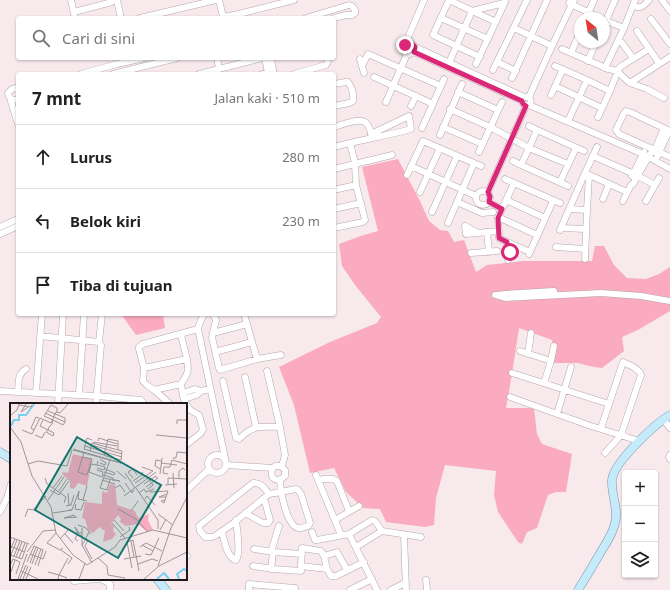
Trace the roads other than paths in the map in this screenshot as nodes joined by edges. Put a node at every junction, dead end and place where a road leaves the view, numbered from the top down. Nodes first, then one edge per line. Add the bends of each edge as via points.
1 (71, 0) edge
2 (124, 0) edge
3 (218, 0) edge
4 (294, 0) edge
5 (426, 0) edge
6 (527, 0) edge
7 (594, 0) edge
8 (615, 0) edge
9 (636, 0) edge
10 (649, 0) edge
11 (662, 0) edge
12 (116, 1) edge
13 (505, 1) edge
14 (545, 1) edge
15 (571, 2) edge
16 (633, 6) junction
17 (472, 11) junction
18 (670, 11) edge
19 (583, 12) edge
20 (588, 12) edge
21 (608, 12) edge
22 (74, 15) edge
23 (120, 16) edge
24 (149, 16) edge
25 (222, 16) edge
26 (239, 16) edge
27 (313, 16) edge
28 (336, 18) edge
29 (441, 18) junction
30 (651, 19) dead end
31 (496, 22) junction
32 (610, 23) edge
33 (514, 28) junction
34 (624, 28) junction
35 (464, 29) junction
36 (637, 31) dead end
37 (667, 35) edge
38 (531, 36) junction
39 (488, 39) junction
40 (622, 43) dead end
41 (670, 44) edge
42 (550, 45) junction
43 (574, 45) edge
44 (456, 46) junction
45 (410, 48) junction
46 (593, 48) edge
47 (562, 49) dead end
48 (649, 49) junction
49 (571, 52) junction
50 (480, 57) junction
51 (670, 57) edge
52 (633, 58) junction
53 (610, 59) junction
54 (130, 60) edge
55 (170, 60) edge
56 (217, 60) edge
57 (255, 60) edge
58 (265, 60) edge
59 (271, 60) edge
60 (328, 60) edge
61 (588, 61) junction
62 (117, 62) edge
63 (497, 62) junction
64 (660, 63) junction
65 (476, 64) dead end
66 (448, 65) junction
67 (228, 66) junction
68 (554, 66) dead end
69 (219, 68) junction
70 (401, 68) junction
71 (605, 68) junction
72 (563, 69) junction
73 (493, 70) dead end
74 (516, 70) junction
75 (123, 71) junction
76 (618, 71) junction
77 (96, 72) edge
78 (120, 72) edge
79 (212, 72) edge
80 (230, 72) edge
81 (268, 72) edge
82 (274, 72) edge
83 (301, 72) edge
84 (364, 72) dead end
85 (374, 77) dead end
86 (512, 78) dead end
87 (444, 79) dead end
88 (587, 80) junction
89 (630, 83) junction
90 (336, 84) edge
91 (462, 84) dead end
92 (393, 86) junction
93 (441, 86) junction
94 (555, 86) junction
95 (16, 89) edge
96 (610, 91) junction
97 (458, 92) junction
98 (551, 95) dead end
99 (416, 96) junction
100 (10, 98) junction
101 (579, 98) junction
102 (664, 98) dead end
103 (16, 100) edge
104 (526, 101) junction
105 (386, 102) dead end
106 (502, 102) dead end
107 (433, 104) junction
108 (336, 105) edge
109 (411, 106) dead end
110 (602, 108) junction
111 (450, 109) junction
112 (498, 110) junction
113 (598, 117) dead end
114 (16, 118) edge
115 (569, 119) junction
116 (336, 126) edge
117 (529, 126) dead end
118 (443, 127) junction
119 (490, 127) junction
120 (422, 128) dead end
121 (537, 130) junction
122 (668, 130) edge
123 (440, 135) dead end
124 (372, 136) junction
125 (509, 137) junction
126 (350, 143) junction
127 (482, 144) junction
128 (336, 146) edge
129 (597, 147) dead end
130 (440, 148) junction
131 (529, 148) junction
132 (576, 148) junction
133 (584, 151) dead end
134 (479, 152) dead end
135 (651, 154) junction
136 (392, 155) dead end
137 (457, 156) junction
138 (593, 156) junction
139 (670, 156) edge
140 (513, 161) dead end
141 (356, 163) junction
142 (474, 163) junction
143 (568, 164) junction
144 (521, 165) junction
145 (670, 165) edge
146 (411, 166) junction
147 (482, 166) dead end
148 (336, 168) edge
149 (670, 169) edge
150 (428, 174) junction
151 (587, 174) junction
152 (407, 175) dead end
153 (636, 175) junction
154 (659, 178) dead end
155 (505, 179) dead end
156 (445, 182) junction
157 (560, 182) junction
158 (514, 183) junction
159 (609, 184) junction
160 (356, 185) junction
161 (655, 185) junction
162 (568, 186) dead end
163 (578, 189) junction
164 (336, 190) edge
165 (463, 190) junction
166 (587, 190) junction
167 (486, 191) junction
168 (420, 192) dead end
169 (628, 192) junction
170 (476, 196) junction
171 (603, 199) dead end
172 (506, 200) junction
173 (553, 201) junction
174 (623, 201) dead end
175 (457, 202) junction
176 (489, 202) junction
177 (646, 202) dead end
178 (361, 203) junction
179 (560, 203) dead end
180 (336, 209) edge
181 (502, 209) junction
182 (570, 209) junction
183 (586, 210) junction
184 (432, 212) dead end
185 (493, 212) dead end
186 (498, 218) junction
187 (545, 218) junction
188 (16, 220) edge
189 (448, 222) dead end
190 (0, 227) edge
191 (16, 227) edge
192 (336, 228) edge
193 (586, 229) junction
194 (499, 231) junction
195 (487, 232) junction
196 (478, 233) dead end
197 (0, 234) edge
198 (537, 235) junction
199 (510, 244) junction
200 (556, 247) dead end
201 (585, 249) junction
202 (497, 251) dead end
203 (489, 252) junction
204 (472, 253) dead end
205 (508, 256) dead end
206 (585, 259) dead end
207 (670, 297) edge
208 (670, 301) edge
209 (42, 316) edge
210 (63, 316) edge
211 (84, 316) edge
212 (102, 316) edge
213 (203, 316) edge
214 (215, 316) edge
215 (245, 316) edge
216 (247, 324) junction
217 (198, 330) junction
218 (213, 333) junction
219 (531, 333) dead end
220 (182, 335) junction
221 (40, 336) junction
222 (62, 339) junction
223 (83, 340) junction
224 (99, 342) junction
225 (252, 342) junction
226 (554, 346) dead end
227 (520, 351) dead end
228 (215, 352) junction
229 (528, 354) junction
230 (281, 355) dead end
231 (187, 359) junction
232 (257, 359) junction
233 (551, 362) junction
234 (571, 367) dead end
235 (144, 368) junction
236 (26, 369) dead end
237 (267, 371) dead end
238 (512, 373) dead end
239 (245, 377) dead end
240 (223, 381) dead end
241 (544, 383) junction
242 (181, 384) junction
243 (210, 388) junction
244 (154, 390) junction
245 (564, 390) junction
246 (0, 391) edge
247 (18, 392) junction
248 (36, 393) junction
249 (59, 395) junction
250 (79, 395) junction
251 (97, 396) junction
252 (510, 397) dead end
253 (58, 403) edge
254 (96, 403) edge
255 (143, 403) edge
256 (169, 403) edge
257 (186, 403) edge
258 (187, 403) edge
259 (609, 404) junction
260 (187, 405) edge
261 (557, 414) junction
262 (668, 417) edge
263 (256, 427) junction
264 (280, 427) junction
265 (601, 428) junction
266 (670, 428) edge
267 (621, 435) junction
268 (187, 441) edge
269 (640, 441) junction
270 (0, 452) edge
271 (605, 453) dead end
272 (670, 455) edge
273 (10, 458) edge
274 (225, 458) junction
275 (670, 459) edge
276 (226, 465) junction
277 (282, 466) junction
278 (272, 468) junction
279 (209, 469) junction
280 (280, 480) junction
281 (10, 488) edge
282 (187, 490) edge
283 (281, 492) junction
284 (267, 496) junction
285 (359, 506) dead end
286 (350, 511) junction
287 (0, 512) edge
288 (245, 513) junction
289 (236, 520) junction
290 (335, 520) junction
291 (279, 526) dead end
292 (382, 531) junction
293 (222, 532) junction
294 (312, 532) dead end
295 (349, 534) junction
296 (404, 534) junction
297 (341, 535) junction
298 (421, 537) dead end
299 (356, 546) junction
300 (254, 549) dead end
301 (272, 552) junction
302 (302, 554) junction
303 (324, 556) junction
304 (364, 562) junction
305 (253, 566) dead end
306 (271, 569) junction
307 (327, 569) junction
308 (301, 570) junction
309 (347, 570) junction
310 (372, 579) junction
311 (86, 580) edge
312 (101, 580) edge
313 (158, 580) edge
314 (426, 580) dead end
315 (74, 581) dead end
316 (405, 583) junction
317 (271, 588) edge
318 (292, 589) edge
319 (354, 589) edge
320 (110, 590) edge
321 (166, 590) edge
322 (249, 590) edge
323 (378, 590) edge
324 (391, 590) edge
325 (406, 590) edge
326 (427, 590) edge
327 (578, 590) edge

1 - 22 street
2 - 12 street
3 - 24 street
3 - 25 street
4 - 26 street
5 - 45 street via 407,40
6 - 33 street
7 - 20 street
8 - 21 street
9 - 16 street
10 - 16 street via 641,8
11 - 18 street
12 - 22 street
12 - 23 street
13 - 17 street
13 - 31 street
14 - 38 street
15 - 19 street
15 - 42 street
16 - 34 street
17 - 29 street via 449,0
17 - 31 street
17 - 35 street
27 - 28 street via 349,5 355,10 352,15
29 - 35 street
29 - 44 street via 433,35
30 - 37 street
31 - 39 street
32 - 34 street
33 - 38 street
33 - 63 street
34 - 53 street
35 - 39 street
35 - 44 street
36 - 48 street
37 - 41 street
38 - 42 street
38 - 74 street
39 - 50 street
40 - 52 street
42 - 104 street
43 - 49 street
44 - 50 street
44 - 66 street
45 - 66 street
45 - 70 street
46 - 61 street
47 - 49 street
48 - 52 street
48 - 64 street
49 - 61 street
50 - 65 street
51 - 64 street
52 - 76 street
53 - 71 street
53 - 76 street
54 - 62 street
55 - 75 street
56 - 69 street
57 - 67 street
58 - 81 street
59 - 82 street
60 - 83 street via 326,65
61 - 71 street
62 - 75 street
62 - 77 street
63 - 73 street
63 - 74 street
64 - 89 street
66 - 104 street
67 - 69 street
67 - 80 street
68 - 72 street
69 - 79 street
70 - 84 street via 368,54 361,62
70 - 92 street
70 - 93 street
71 - 76 street
72 - 88 street
72 - 94 street
74 - 86 street
75 - 78 street
76 - 89 street
76 - 96 street
85 - 92 street
87 - 93 street
88 - 96 street
88 - 101 street
89 - 102 street
90 - 108 street via 348,82 353,98 353,101
91 - 97 street
92 - 99 street
92 - 105 street
93 - 107 street
94 - 98 street
94 - 101 street
95 - 100 street via 10,90
96 - 110 street
97 - 111 street
97 - 112 street
99 - 107 street
99 - 109 street
100 - 103 street
100 - 114 street
101 - 110 street
101 - 115 street
104 - 115 street
104 - 125 street
106 - 112 street
107 - 120 street
110 - 113 street
111 - 118 street
111 - 119 street
112 - 119 street
115 - 135 street
116 - 124 street via 364,121
117 - 121 street
118 - 123 street
118 - 127 street
119 - 125 street
119 - 127 street
121 - 131 street
121 - 132 street
122 - 135 street
122 - 135 street via 632,113 624,113 616,130
124 - 124 street via 411,129 408,116
124 - 126 street
125 - 131 street
125 - 167 street
126 - 128 street
126 - 141 street
127 - 134 street
129 - 138 street
130 - 137 street
130 - 146 street via 423,141
130 - 150 street
131 - 143 street
131 - 144 street
132 - 133 street
132 - 143 street
135 - 139 street
135 - 145 street
135 - 149 street
135 - 153 street
136 - 141 street
137 - 142 street
137 - 156 street
138 - 151 street
138 - 153 street
140 - 144 street
141 - 148 street
141 - 160 street
142 - 147 street
142 - 165 street
143 - 157 street
144 - 157 street
146 - 150 street
146 - 152 street
150 - 156 street
150 - 168 street
151 - 159 street
151 - 163 street
151 - 166 street
153 - 161 street
153 - 169 street via 630,182
154 - 161 street
155 - 158 street
156 - 165 street
156 - 184 street
157 - 162 street
158 - 172 street
158 - 173 street
159 - 169 street
159 - 171 street
160 - 164 street
160 - 178 street
161 - 177 street
163 - 166 street
163 - 182 street
165 - 170 street
165 - 175 street
166 - 183 street
167 - 170 street via 480,191
167 - 176 street via 490,197
169 - 174 street
170 - 176 street via 480,204
172 - 181 street
172 - 187 street
173 - 179 street
173 - 187 street
175 - 185 street via 482,213
175 - 189 street
176 - 181 street
178 - 180 street
178 - 192 street via 364,221
181 - 186 street
182 - 183 street
182 - 193 street via 561,229
183 - 193 street
186 - 194 street
186 - 198 street
187 - 198 street
188 - 190 street
191 - 197 street
193 - 201 street
194 - 195 street
194 - 199 street via 499,238
195 - 196 street
195 - 203 street
198 - 199 street via 529,253
199 - 205 street
200 - 201 street
201 - 206 street
202 - 203 street
203 - 204 street
207 - 208 street via 599,289 496,295 505,298 601,292
209 - 221 street
210 - 222 street
211 - 223 street
212 - 224 street
213 - 217 street
214 - 218 street
215 - 216 street
216 - 218 street
216 - 225 street
217 - 220 street
217 - 243 street
218 - 228 street
219 - 229 street
220 - 231 street
220 - 235 street via 141,346 139,349
221 - 222 street
221 - 248 street
222 - 223 street
222 - 249 street
223 - 224 street
223 - 250 street
224 - 251 street via 101,344
225 - 228 street
225 - 232 street
226 - 233 street
227 - 229 street
228 - 232 street via 218,368 221,370
229 - 233 street
230 - 232 street
231 - 235 street
231 - 242 street via 188,370
233 - 241 street
234 - 245 street
235 - 244 street via 143,381
236 - 247 street via 20,375
237 - 264 street
238 - 241 street
239 - 263 street
240 - 263 street via 236,438 239,439
241 - 245 street
242 - 244 street
242 - 257 street
243 - 258 street via 201,391 195,389
243 - 274 street
244 - 256 street
245 - 259 street
245 - 261 street
246 - 247 street
247 - 248 street
248 - 249 street
249 - 250 street
249 - 253 street
250 - 251 street
251 - 254 street
251 - 255 street via 141,400
252 - 261 street
259 - 265 street
259 - 267 street via 623,362 640,372 640,380
260 - 268 street via 199,415 203,429
261 - 265 street
262 - 266 street
262 - 269 main road
263 - 264 street
264 - 277 street via 285,454
265 - 267 street
267 - 269 street
267 - 271 street
269 - 327 main road via 613,475 615,523
270 - 273 main road
272 - 275 street
274 - 276 street
274 - 279 street via 219,454 212,456 208,462
276 - 278 street
276 - 279 street via 220,473
277 - 278 street
277 - 280 street via 286,473
278 - 280 street via 273,478
279 - 282 street
280 - 283 street
281 - 287 street
283 - 283 street via 292,524 299,528 310,525 298,490
283 - 284 street
284 - 288 street
284 - 288 street via 270,520 268,522 263,523
284 - 293 street via 260,484 253,483 199,526 205,537
285 - 286 street
286 - 290 street
286 - 290 street via 337,481 317,477
288 - 289 street
289 - 293 street
289 - 293 street via 236,560 230,556
290 - 297 street
291 - 301 street
292 - 295 street via 372,520
292 - 296 street
292 - 299 street
294 - 297 street via 315,540
295 - 297 street
295 - 299 street
296 - 298 street
296 - 316 street
299 - 304 street
300 - 301 street
301 - 302 street
301 - 306 street
302 - 303 street via 302,548 321,552
302 - 308 street
303 - 307 street
303 - 309 street via 338,552
304 - 309 street
304 - 310 street
305 - 306 street
306 - 308 street
307 - 308 street
307 - 309 street via 331,576
310 - 319 street
310 - 323 street
311 - 315 street
312 - 320 street via 110,584
313 - 321 main road
314 - 326 street
316 - 324 street
316 - 325 street
317 - 318 street
317 - 322 street via 249,584

